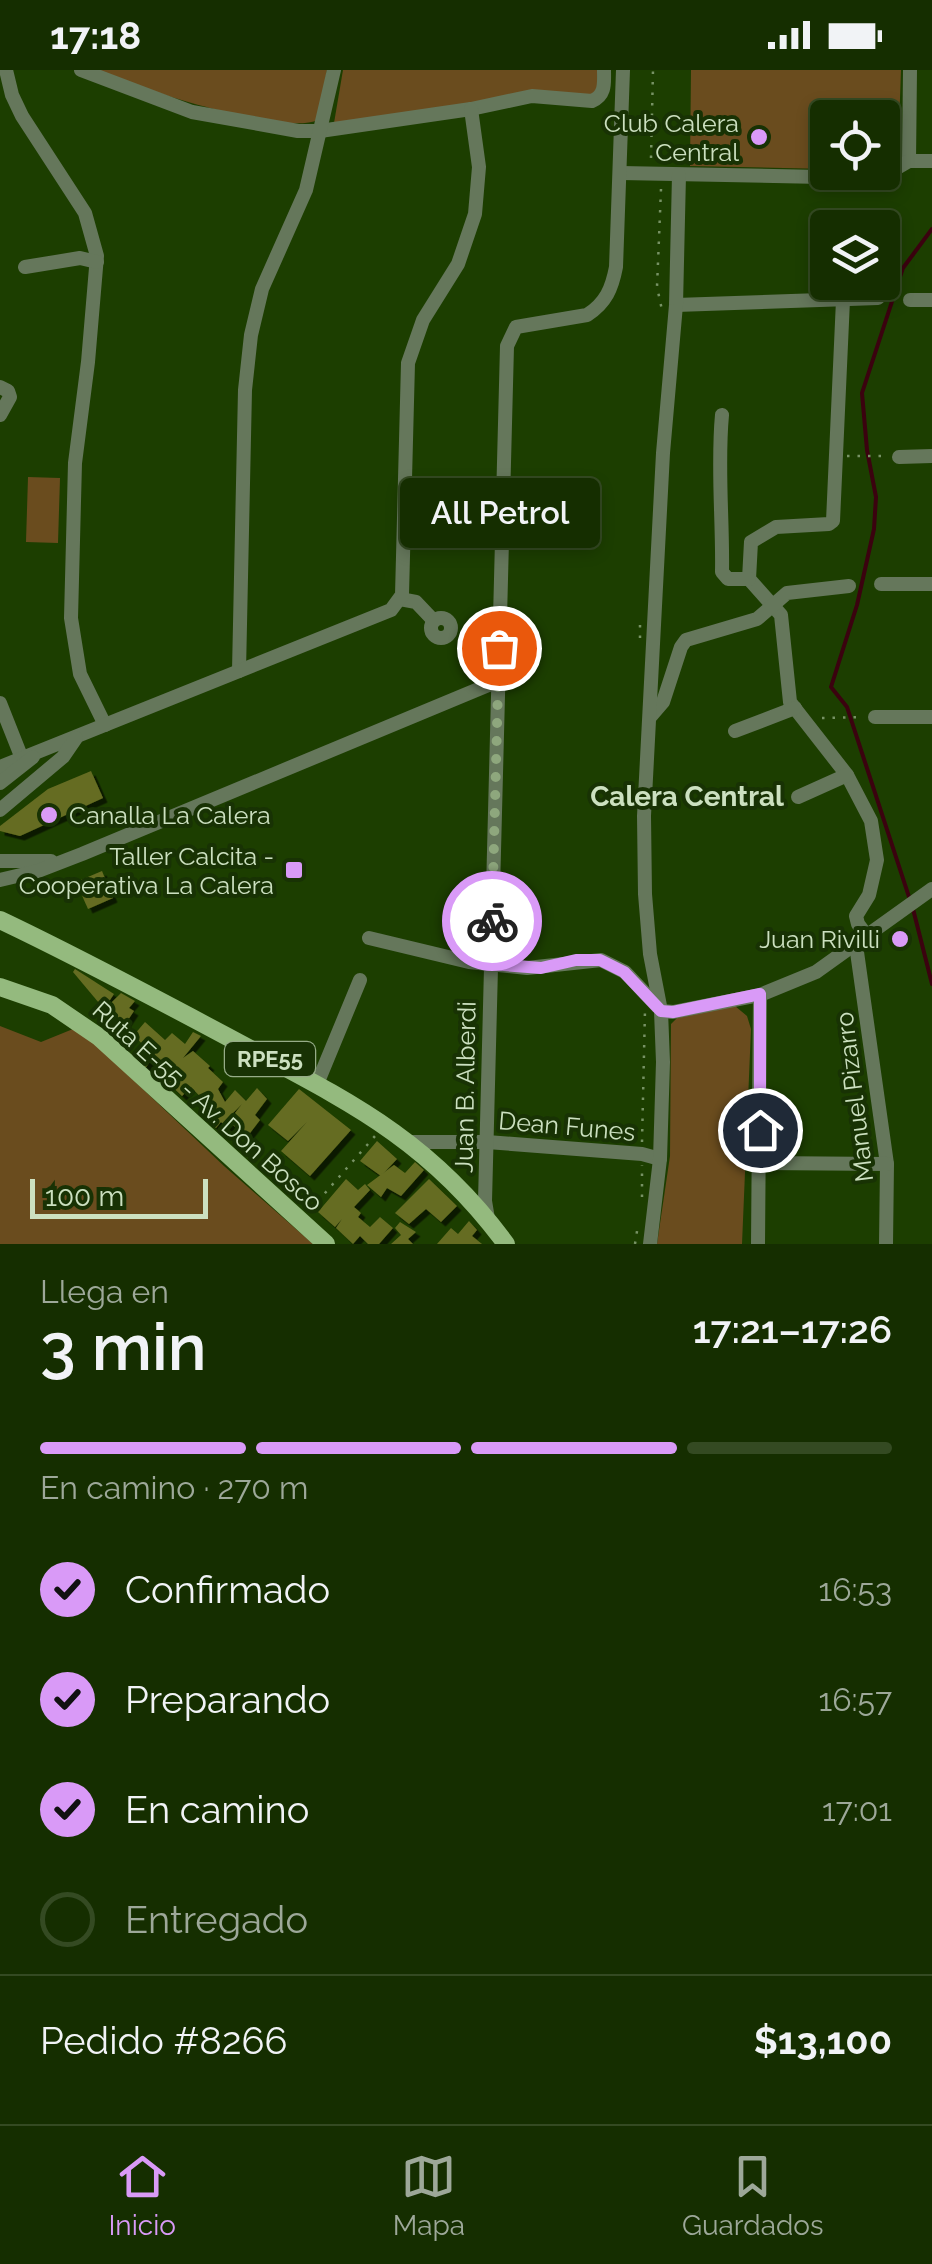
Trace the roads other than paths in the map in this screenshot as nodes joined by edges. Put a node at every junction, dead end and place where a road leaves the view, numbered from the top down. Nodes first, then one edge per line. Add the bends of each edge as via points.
1 (6, 70) edge
2 (81, 70) edge
3 (334, 70) edge
4 (604, 70) edge
5 (623, 70) edge
6 (910, 70) edge
7 (472, 109) junction
8 (320, 131) junction
9 (909, 162) junction
10 (932, 162) edge
11 (621, 173) junction
12 (679, 176) junction
13 (96, 262) junction
14 (25, 267) dead end
15 (843, 300) joint
16 (910, 300) dead end
17 (932, 300) edge
18 (676, 306) junction
19 (0, 387) edge
20 (722, 414) dead end
21 (0, 416) edge
22 (896, 456) road end
23 (932, 456) edge
24 (749, 579) junction
25 (882, 584) dead end
26 (932, 584) edge
27 (849, 586) dead end
28 (400, 600) junction
29 (773, 605) junction
30 (434, 620) dead end
31 (239, 671) junction
32 (498, 682) junction
33 (0, 702) edge
34 (795, 708) junction
35 (651, 716) junction
36 (875, 717) road end
37 (932, 717) edge
38 (104, 725) junction
39 (735, 731) dead end
40 (76, 738) junction
41 (41, 750) junction
42 (21, 756) junction
43 (0, 767) edge
44 (847, 775) junction
45 (0, 783) edge
46 (798, 796) dead end
47 (0, 810) edge
48 (66, 860) junction
49 (0, 861) edge
50 (0, 880) edge
51 (929, 891) edge
52 (0, 920) edge
53 (369, 938) dead end
54 (862, 940) junction
55 (491, 964) junction
56 (360, 980) dead end
57 (0, 987) edge
58 (760, 994) junction
59 (661, 1011) junction
60 (316, 1084) junction
61 (410, 1142) junction
62 (487, 1142) junction
63 (660, 1159) junction
64 (760, 1163) junction
65 (887, 1164) junction
66 (488, 1220) junction
67 (326, 1244) edge
68 (506, 1244) edge
69 (650, 1244) edge
70 (758, 1244) edge
71 (886, 1244) edge

1 - 13 street via 22,116 85,213
2 - 8 street via 192,112
3 - 8 street
4 - 7 street via 599,98 541,96
5 - 11 street, Juan B. Alberdi
6 - 9 street
7 - 8 street
7 - 28 street via 479,166 475,214 458,264 423,320 408,363
8 - 31 street via 301,205 262,289 251,335
9 - 10 street
9 - 12 street via 870,178
11 - 12 street
11 - 32 street, Juan B. Alberdi via 616,267 604,301 577,318 524,323 508,338
12 - 18 street
13 - 14 street via 80,258
13 - 38 street via 75,463 71,618 80,674
15 - 18 street
15 - 24 street via 833,521 776,527 751,542
16 - 17 street
18 - 35 street
19 - 21 street via 10,398
20 - 24 street via 722,572 728,579
22 - 23 street
24 - 29 street
25 - 26 street
27 - 29 street via 787,594
28 - 30 street via 416,602
28 - 31 street via 391,610
29 - 34 street via 781,615
29 - 35 street via 757,619 686,640 663,702
31 - 38 street
32 - 48 street
32 - 55 street, Juan B. Alberdi
33 - 42 street
34 - 39 street
34 - 44 street
35 - 59 street via 645,894
36 - 37 street
38 - 40 street
40 - 41 street
40 - 47 street
41 - 42 street
41 - 45 street
42 - 43 street
44 - 46 street
44 - 54 street, Manuel Pizarro via 866,809 877,860 856,916
48 - 49 street
48 - 50 street
51 - 54 street
52 - 60 main road, RPE55
53 - 55 street
54 - 58 street via 816,972
54 - 65 street, Manuel Pizarro
55 - 59 street via 541,968 600,960 624,972
55 - 62 street, Juan B. Alberdi
56 - 60 street
57 - 67 main road, Ruta E-55 - Av. Don Bosco via 52,1006 99,1037
58 - 59 street
58 - 64 street
59 - 63 street
60 - 61 main road, RPE55
61 - 62 street, Dean Funes
61 - 66 main road, RPE55
62 - 63 street, Dean Funes
62 - 66 street, Juan B. Alberdi
63 - 69 street
64 - 65 street
64 - 70 street
65 - 71 street, Manuel Pizarro
66 - 68 main road, RPE55

